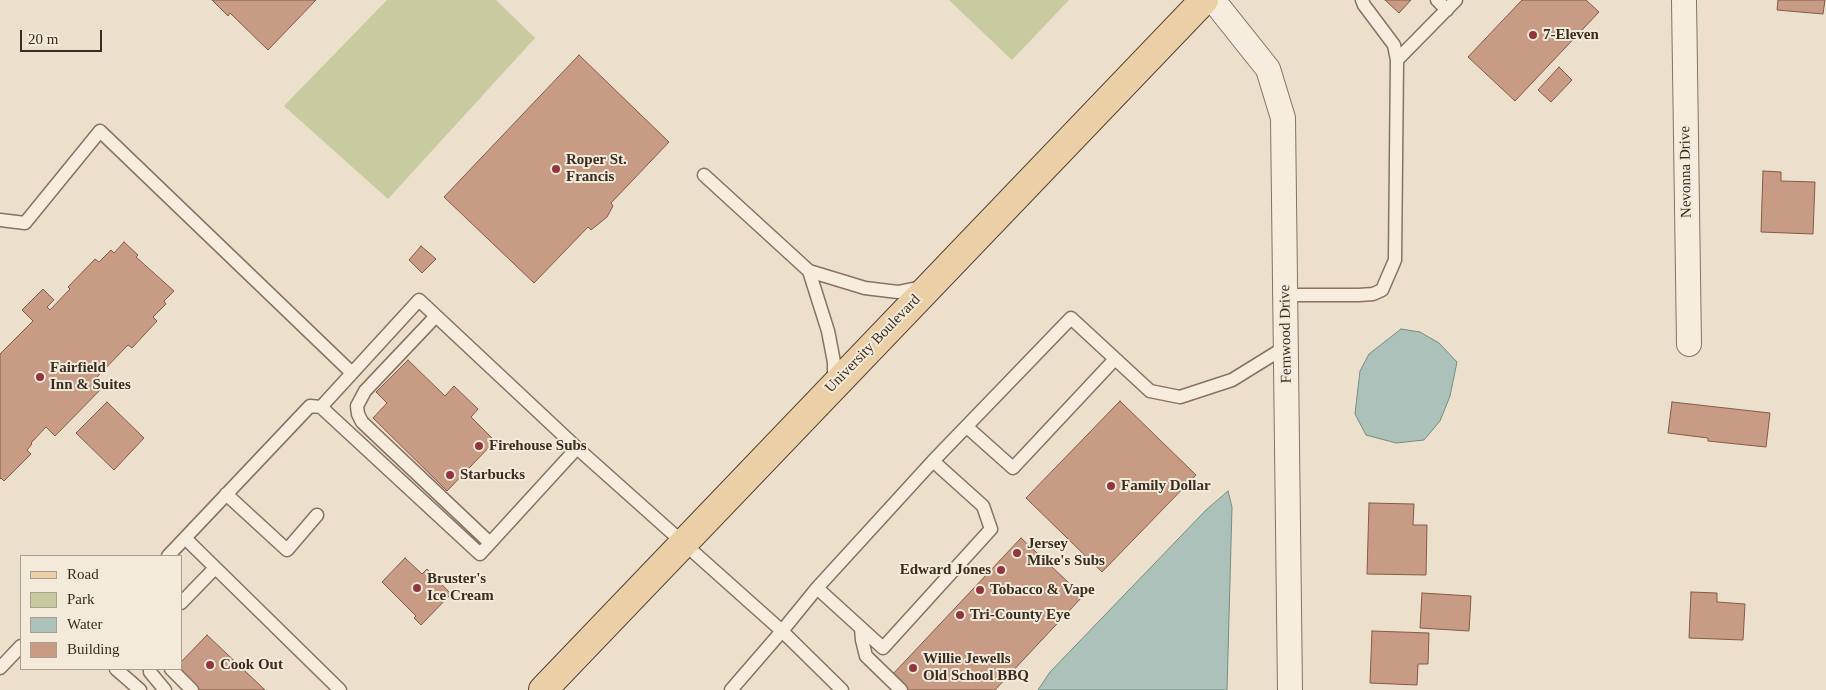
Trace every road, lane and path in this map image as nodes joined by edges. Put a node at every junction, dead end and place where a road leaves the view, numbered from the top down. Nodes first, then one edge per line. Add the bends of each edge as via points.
1 (1204, 0) edge
2 (1213, 0) edge
3 (1362, 0) edge
4 (1437, 0) edge
5 (1456, 0) edge
6 (1684, 0) edge
7 (1447, 10) junction
8 (1397, 60) junction
9 (704, 175) dead end
10 (0, 220) edge
11 (809, 271) junction
12 (929, 285) junction
13 (1286, 295) junction
14 (436, 316) junction
15 (1689, 344) dead end
16 (1286, 346) junction
17 (1115, 359) junction
18 (352, 373) junction
19 (833, 386) junction
20 (321, 407) junction
21 (967, 427) junction
22 (577, 448) junction
23 (933, 461) junction
24 (226, 494) junction
25 (317, 515) dead end
26 (185, 538) junction
27 (490, 543) junction
28 (684, 543) junction
29 (169, 555) edge
30 (216, 568) junction
31 (817, 588) junction
32 (182, 602) edge
33 (861, 628) junction
34 (782, 631) junction
35 (20, 647) edge
36 (0, 668) edge
37 (117, 670) edge
38 (150, 670) edge
39 (172, 670) edge
40 (337, 686) edge
41 (140, 690) edge
42 (165, 690) edge
43 (192, 690) edge
44 (322, 690) edge
45 (543, 690) edge
46 (731, 690) edge
47 (842, 690) edge
48 (901, 690) edge
49 (1290, 690) edge

1 - 12 main road, University Boulevard
2 - 13 street, Fernwood Drive via 1268,69 1284,118
3 - 8 lane via 1394,45
4 - 7 lane
5 - 7 lane
6 - 15 street, Nevonna Drive
7 - 8 lane
8 - 13 lane via 1396,246 1395,260 1382,290 1359,295
9 - 11 lane
10 - 18 lane via 25,223 100,131
11 - 12 lane via 865,288 898,292
11 - 19 lane via 828,331 834,362
12 - 19 main road, University Boulevard
13 - 16 street, Fernwood Drive
14 - 18 lane via 419,300
14 - 22 lane
14 - 27 lane via 365,391 357,406 358,414 362,422
16 - 17 lane via 1232,380 1180,397 1150,391
16 - 49 street, Fernwood Drive
17 - 21 lane via 1071,318
17 - 21 lane via 1012,468
18 - 20 lane
19 - 28 main road, University Boulevard
20 - 24 lane via 310,406
20 - 27 lane via 480,554
21 - 23 lane
22 - 27 lane
22 - 28 lane
23 - 31 lane
23 - 33 lane via 983,506 990,529 883,648
24 - 25 lane via 287,550
24 - 26 lane
26 - 29 lane
26 - 30 lane
28 - 34 lane
28 - 45 main road, University Boulevard
30 - 32 lane
30 - 40 lane
31 - 33 lane
31 - 34 lane
33 - 48 lane via 866,656
34 - 46 lane
34 - 47 lane
35 - 36 lane
37 - 41 lane
38 - 42 lane
39 - 43 lane
40 - 44 lane

